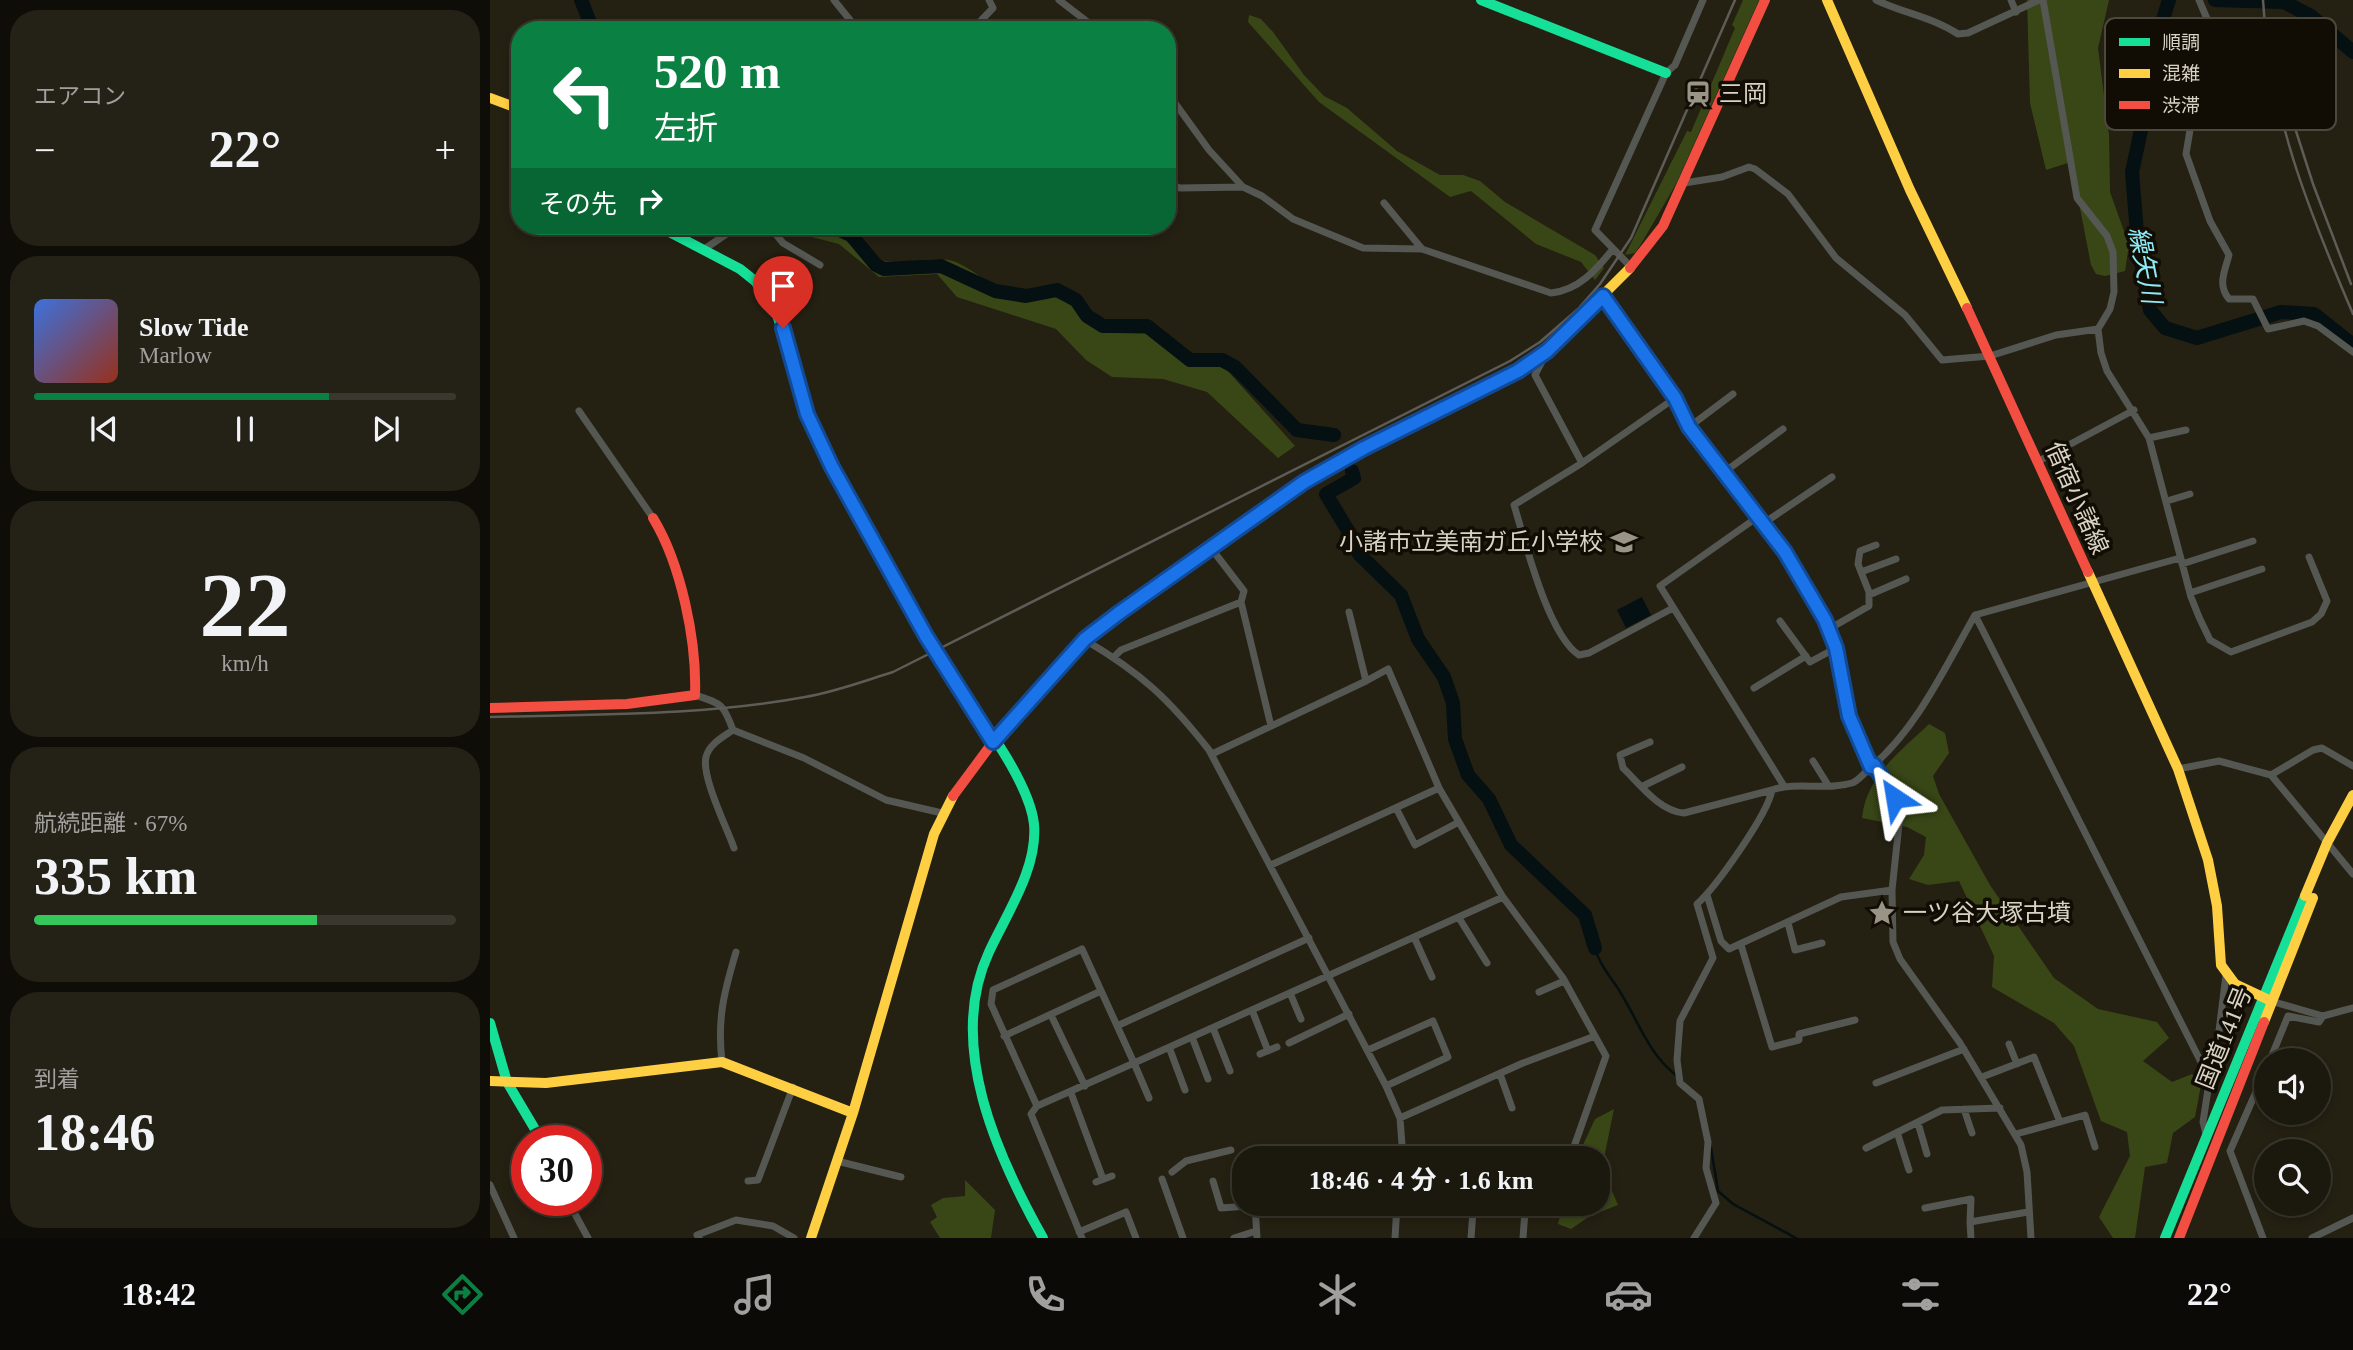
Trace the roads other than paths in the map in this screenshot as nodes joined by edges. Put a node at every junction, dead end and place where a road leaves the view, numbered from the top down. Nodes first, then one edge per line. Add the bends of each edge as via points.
1 (834, 0) edge
2 (989, 0) edge
3 (1059, 0) edge
4 (1481, 0) edge
5 (1703, 0) edge
6 (1765, 0) edge
7 (1827, 0) edge
8 (1876, 0) edge
9 (2011, 0) edge
10 (2199, 0) edge
11 (2043, 1) edge
12 (1892, 4) edge
13 (2016, 12) junction
14 (2207, 18) edge
15 (851, 21) edge
16 (981, 21) edge
17 (1086, 21) edge
18 (1666, 73) junction
19 (490, 98) edge
20 (1176, 104) edge
21 (511, 106) edge
22 (2190, 130) edge
23 (1684, 183) junction
24 (1176, 186) edge
25 (1243, 187) junction
26 (1384, 203) dead end
27 (675, 235) edge
28 (725, 235) edge
29 (776, 235) edge
30 (1613, 248) junction
31 (1422, 249) junction
32 (703, 250) junction
33 (820, 265) dead end
34 (1631, 267) junction
35 (1603, 296) junction
36 (2098, 328) junction
37 (1547, 351) junction
38 (2353, 352) edge
39 (1990, 356) junction
40 (1733, 394) dead end
41 (1675, 398) junction
42 (2134, 410) junction
43 (579, 411) dead end
44 (1689, 427) junction
45 (1783, 429) dead end
46 (2186, 430) dead end
47 (2149, 438) junction
48 (2037, 462) junction
49 (1582, 463) junction
50 (1723, 473) junction
51 (1832, 477) dead end
52 (2190, 494) dead end
53 (2167, 502) junction
54 (653, 518) joint
55 (1761, 520) junction
56 (2253, 541) dead end
57 (1876, 545) dead end
58 (1211, 548) junction
59 (2309, 557) dead end
60 (1896, 559) dead end
61 (2181, 561) junction
62 (2262, 569) dead end
63 (1861, 572) junction
64 (1906, 579) dead end
65 (2092, 583) junction
66 (2190, 593) junction
67 (1869, 595) junction
68 (1241, 602) junction
69 (1673, 608) junction
70 (1349, 612) dead end
71 (1975, 615) junction
72 (1780, 621) dead end
73 (1829, 629) junction
74 (1085, 639) junction
75 (1836, 648) junction
76 (1806, 656) junction
77 (1114, 657) junction
78 (1366, 681) junction
79 (1754, 688) dead end
80 (695, 695) junction
81 (490, 708) edge
82 (1271, 726) junction
83 (733, 730) junction
84 (993, 742) junction
85 (1650, 742) dead end
86 (1212, 754) junction
87 (1813, 761) dead end
88 (1872, 766) junction
89 (2353, 766) edge
90 (1682, 767) dead end
91 (2178, 769) junction
92 (2271, 775) junction
93 (1828, 785) junction
94 (1643, 786) junction
95 (1784, 786) junction
96 (1439, 788) junction
97 (1772, 790) junction
98 (2353, 795) edge
99 (1396, 808) junction
100 (942, 813) junction
101 (1459, 822) junction
102 (2327, 844) junction
103 (734, 848) dead end
104 (1271, 865) junction
105 (2353, 874) edge
106 (1892, 890) junction
107 (1707, 895) junction
108 (1504, 899) junction
109 (1460, 918) junction
110 (1788, 923) junction
111 (1414, 937) junction
112 (1310, 938) junction
113 (1822, 943) dead end
114 (1741, 945) junction
115 (736, 952) dead end
116 (1487, 963) dead end
117 (1330, 974) junction
118 (2226, 975) junction
119 (1432, 977) dead end
120 (1564, 981) junction
121 (1101, 991) junction
122 (1539, 992) dead end
123 (1290, 993) junction
124 (2269, 1000) junction
125 (2353, 1008) edge
126 (1252, 1010) junction
127 (1051, 1014) junction
128 (1349, 1014) junction
129 (2323, 1016) junction
130 (1301, 1019) dead end
131 (1855, 1020) dead end
132 (490, 1023) edge
133 (1119, 1025) junction
134 (1213, 1028) junction
135 (1004, 1036) junction
136 (1595, 1036) junction
137 (1192, 1037) junction
138 (1289, 1043) dead end
139 (2009, 1044) dead end
140 (1278, 1047) dead end
141 (1169, 1048) junction
142 (2275, 1048) edge
143 (1964, 1049) junction
144 (1368, 1050) junction
145 (1268, 1051) junction
146 (1260, 1054) dead end
147 (722, 1062) junction
148 (1134, 1063) junction
149 (2017, 1064) junction
150 (2211, 1070) junction
151 (1230, 1071) dead end
152 (1500, 1074) junction
153 (1982, 1077) junction
154 (1208, 1079) dead end
155 (490, 1081) edge
156 (507, 1082) junction
157 (1876, 1083) dead end
158 (1085, 1086) junction
159 (1386, 1086) junction
160 (793, 1087) junction
161 (1185, 1090) dead end
162 (1071, 1093) junction
163 (2254, 1097) edge
164 (1149, 1098) dead end
165 (1037, 1107) junction
166 (1512, 1108) dead end
167 (2000, 1108) junction
168 (1964, 1109) junction
169 (853, 1114) junction
170 (1400, 1118) junction
171 (2060, 1122) junction
172 (1918, 1123) junction
173 (533, 1125) edge
174 (1897, 1132) junction
175 (1972, 1133) dead end
176 (2016, 1133) junction
177 (2206, 1137) junction
178 (1402, 1146) edge
179 (1574, 1146) edge
180 (2095, 1147) dead end
181 (1866, 1148) dead end
182 (1231, 1150) dead end
183 (1927, 1154) dead end
184 (837, 1161) junction
185 (1909, 1170) dead end
186 (1172, 1172) dead end
187 (901, 1177) dead end
188 (1103, 1179) dead end
189 (1162, 1180) dead end
190 (748, 1181) dead end
191 (1213, 1181) dead end
192 (490, 1185) edge
193 (1232, 1207) edge
194 (1925, 1208) dead end
195 (2028, 1212) junction
196 (576, 1216) edge
197 (1255, 1216) edge
198 (1396, 1216) edge
199 (1473, 1216) edge
200 (1525, 1216) edge
201 (2353, 1218) edge
202 (1970, 1222) junction
203 (1080, 1235) edge
204 (1256, 1235) edge
205 (514, 1238) edge
206 (588, 1238) edge
207 (699, 1238) edge
208 (794, 1238) edge
209 (811, 1238) edge
210 (1043, 1238) edge
211 (1136, 1238) edge
212 (1183, 1238) edge
213 (1234, 1238) edge
214 (1395, 1238) edge
215 (1471, 1238) edge
216 (1523, 1238) edge
217 (1694, 1238) edge
218 (1971, 1238) edge
219 (2031, 1238) edge
220 (2165, 1238) edge
221 (2179, 1238) edge
222 (2263, 1238) edge
223 (2312, 1238) edge

1 - 15 street
2 - 16 street via 993,8
3 - 17 street
4 - 18 main road
5 - 18 street via 1675,65
6 - 23 main road
7 - 39 main road, 借宿小諸線
8 - 12 street
9 - 13 street
10 - 14 street
11 - 13 street
11 - 36 street via 2077,198 2107,236 2113,252 2114,292
12 - 13 street via 1958,34
18 - 30 street via 1595,230
19 - 21 main road
20 - 25 street
22 - 38 street via 2186,154 2210,221 2229,255 2221,285 2224,294 2229,299 2253,299 2268,329 2304,321
23 - 34 main road via 1663,226
23 - 39 street via 1755,169 1788,194 1836,258 1905,315 1942,360
24 - 25 street
25 - 31 street via 1293,219 1363,248
26 - 31 street
27 - 32 main road
28 - 32 street
29 - 33 street
30 - 31 street via 1570,291 1551,293
30 - 34 street
32 - 84 main road, bridge via 740,269 775,309 817,437 926,636
34 - 35 main road
35 - 37 main road
35 - 41 street
36 - 39 street via 2056,335
36 - 42 street via 2107,371
37 - 49 street via 1535,375
37 - 58 main road via 1518,371 1304,482
39 - 48 main road, 借宿小諸線
40 - 44 street
41 - 44 street
41 - 49 street
42 - 47 street
42 - 48 street
43 - 54 street
44 - 50 street
45 - 50 street
46 - 47 street
47 - 53 street
48 - 65 main road, 借宿小諸線
49 - 69 street via 1514,505 1534,576 1567,644 1579,655 1589,653
50 - 55 street
51 - 55 street
52 - 53 street
53 - 61 street
54 - 80 main road via 673,557 695,672
55 - 69 street via 1660,586
55 - 73 street
56 - 61 street
57 - 63 street via 1860,551 1857,564
58 - 68 street via 1244,591
58 - 74 main road
59 - 66 street via 2327,601 2321,614 2291,632 2231,652 2210,640
60 - 63 street
61 - 65 street
61 - 66 street
62 - 66 street
63 - 67 street
64 - 67 street
65 - 71 street
65 - 91 main road, 借宿小諸線
67 - 73 street via 1869,606
68 - 77 street via 1121,650
68 - 82 street
69 - 95 street
70 - 78 street
71 - 88 street via 1908,731
71 - 150 street via 2165,993 2205,1070
72 - 76 street
73 - 75 street
74 - 77 street
74 - 84 main road
75 - 76 street via 1810,662
75 - 88 street via 1849,716
76 - 79 street
77 - 86 street via 1174,705
78 - 82 street
78 - 96 street via 1388,669
80 - 81 main road via 627,704
80 - 83 street via 725,707
82 - 86 street
83 - 100 street via 804,758 886,800
83 - 103 street via 718,740 706,757 707,775
84 - 100 main road
84 - 210 main road via 1031,804 1034,825 1032,850 1019,887 975,987 971,1039 996,1138
85 - 94 street via 1620,755 1623,768
86 - 104 street
87 - 93 street
88 - 93 street via 1854,782
88 - 106 street via 1895,798 1900,815
89 - 92 street via 2322,748
90 - 94 street
91 - 92 street via 2219,761
91 - 118 main road, 借宿小諸線 via 2208,860
92 - 102 street
93 - 95 street
94 - 97 street via 1663,806 1684,813
95 - 97 street
96 - 99 street
96 - 101 street
97 - 107 street via 1746,839
98 - 102 main road, 国道141号
99 - 101 street via 1415,845
99 - 104 street
100 - 169 main road
101 - 108 street
102 - 105 street
102 - 124 main road, 国道141号 via 2322,872
104 - 112 street
106 - 110 street via 1841,897
106 - 143 street via 1893,942 1900,959
107 - 114 street via 1721,941 1729,949
107 - 217 street via 1697,909 1713,958 1680,1021 1677,1060 1680,1083 1699,1099 1708,1142 1706,1168 1716,1203
108 - 109 street
108 - 120 street
109 - 111 street
109 - 116 street
110 - 113 street via 1795,950
110 - 114 street
111 - 117 street
111 - 119 street
112 - 117 street
112 - 133 street
114 - 131 street via 1772,1047 1798,1040 1799,1034
115 - 147 street via 718,1030
117 - 123 street
117 - 128 street
118 - 124 main road
118 - 150 street
120 - 122 street
120 - 136 street
121 - 127 street
121 - 133 street
121 - 135 street via 1082,949 993,990 991,1004
123 - 126 street
123 - 130 street
124 - 129 street
124 - 177 main road, 国道141号
124 - 221 main road, 国道141号
125 - 129 street
126 - 134 street
126 - 145 street
127 - 135 street
127 - 158 street
128 - 138 street
128 - 144 street
129 - 142 street via 2319,1022 2288,1016
132 - 156 main road
133 - 148 street
134 - 137 street
134 - 151 street
135 - 165 street
136 - 152 street
136 - 179 street via 1606,1056
137 - 141 street
137 - 154 street
139 - 149 street
140 - 145 street
141 - 148 street
141 - 161 street
143 - 153 street
143 - 157 street
144 - 159 street
144 - 159 street via 1433,1021 1448,1057
145 - 146 street
147 - 156 main road via 546,1083
147 - 160 main road
148 - 158 street
148 - 164 street
149 - 153 street
149 - 171 street via 2034,1057
150 - 177 street via 2203,1122
152 - 166 street
152 - 170 street
153 - 167 street
155 - 156 main road
156 - 173 main road
158 - 162 street
159 - 170 street
160 - 169 main road
160 - 190 street via 758,1180
162 - 165 street
162 - 188 street
163 - 222 street via 2230,1152
165 - 203 street via 1031,1114
167 - 168 street
167 - 176 street
168 - 172 street via 1942,1110
168 - 175 street
169 - 184 main road
170 - 178 street
171 - 176 street
171 - 180 street via 2085,1115
172 - 174 street
172 - 183 street
174 - 181 street
174 - 185 street
176 - 195 street via 2025,1157
177 - 220 main road, 国道141号
182 - 186 street via 1186,1161
184 - 187 street
184 - 209 main road
189 - 212 street
191 - 193 street via 1221,1208
192 - 205 street
194 - 202 street via 1971,1199
195 - 202 street
195 - 219 street
196 - 206 street
197 - 204 street
198 - 214 street
199 - 215 street
200 - 216 street
201 - 223 street
202 - 218 street
203 - 211 street via 1126,1212
204 - 213 street
207 - 208 street via 697,1235 736,1220 773,1226

